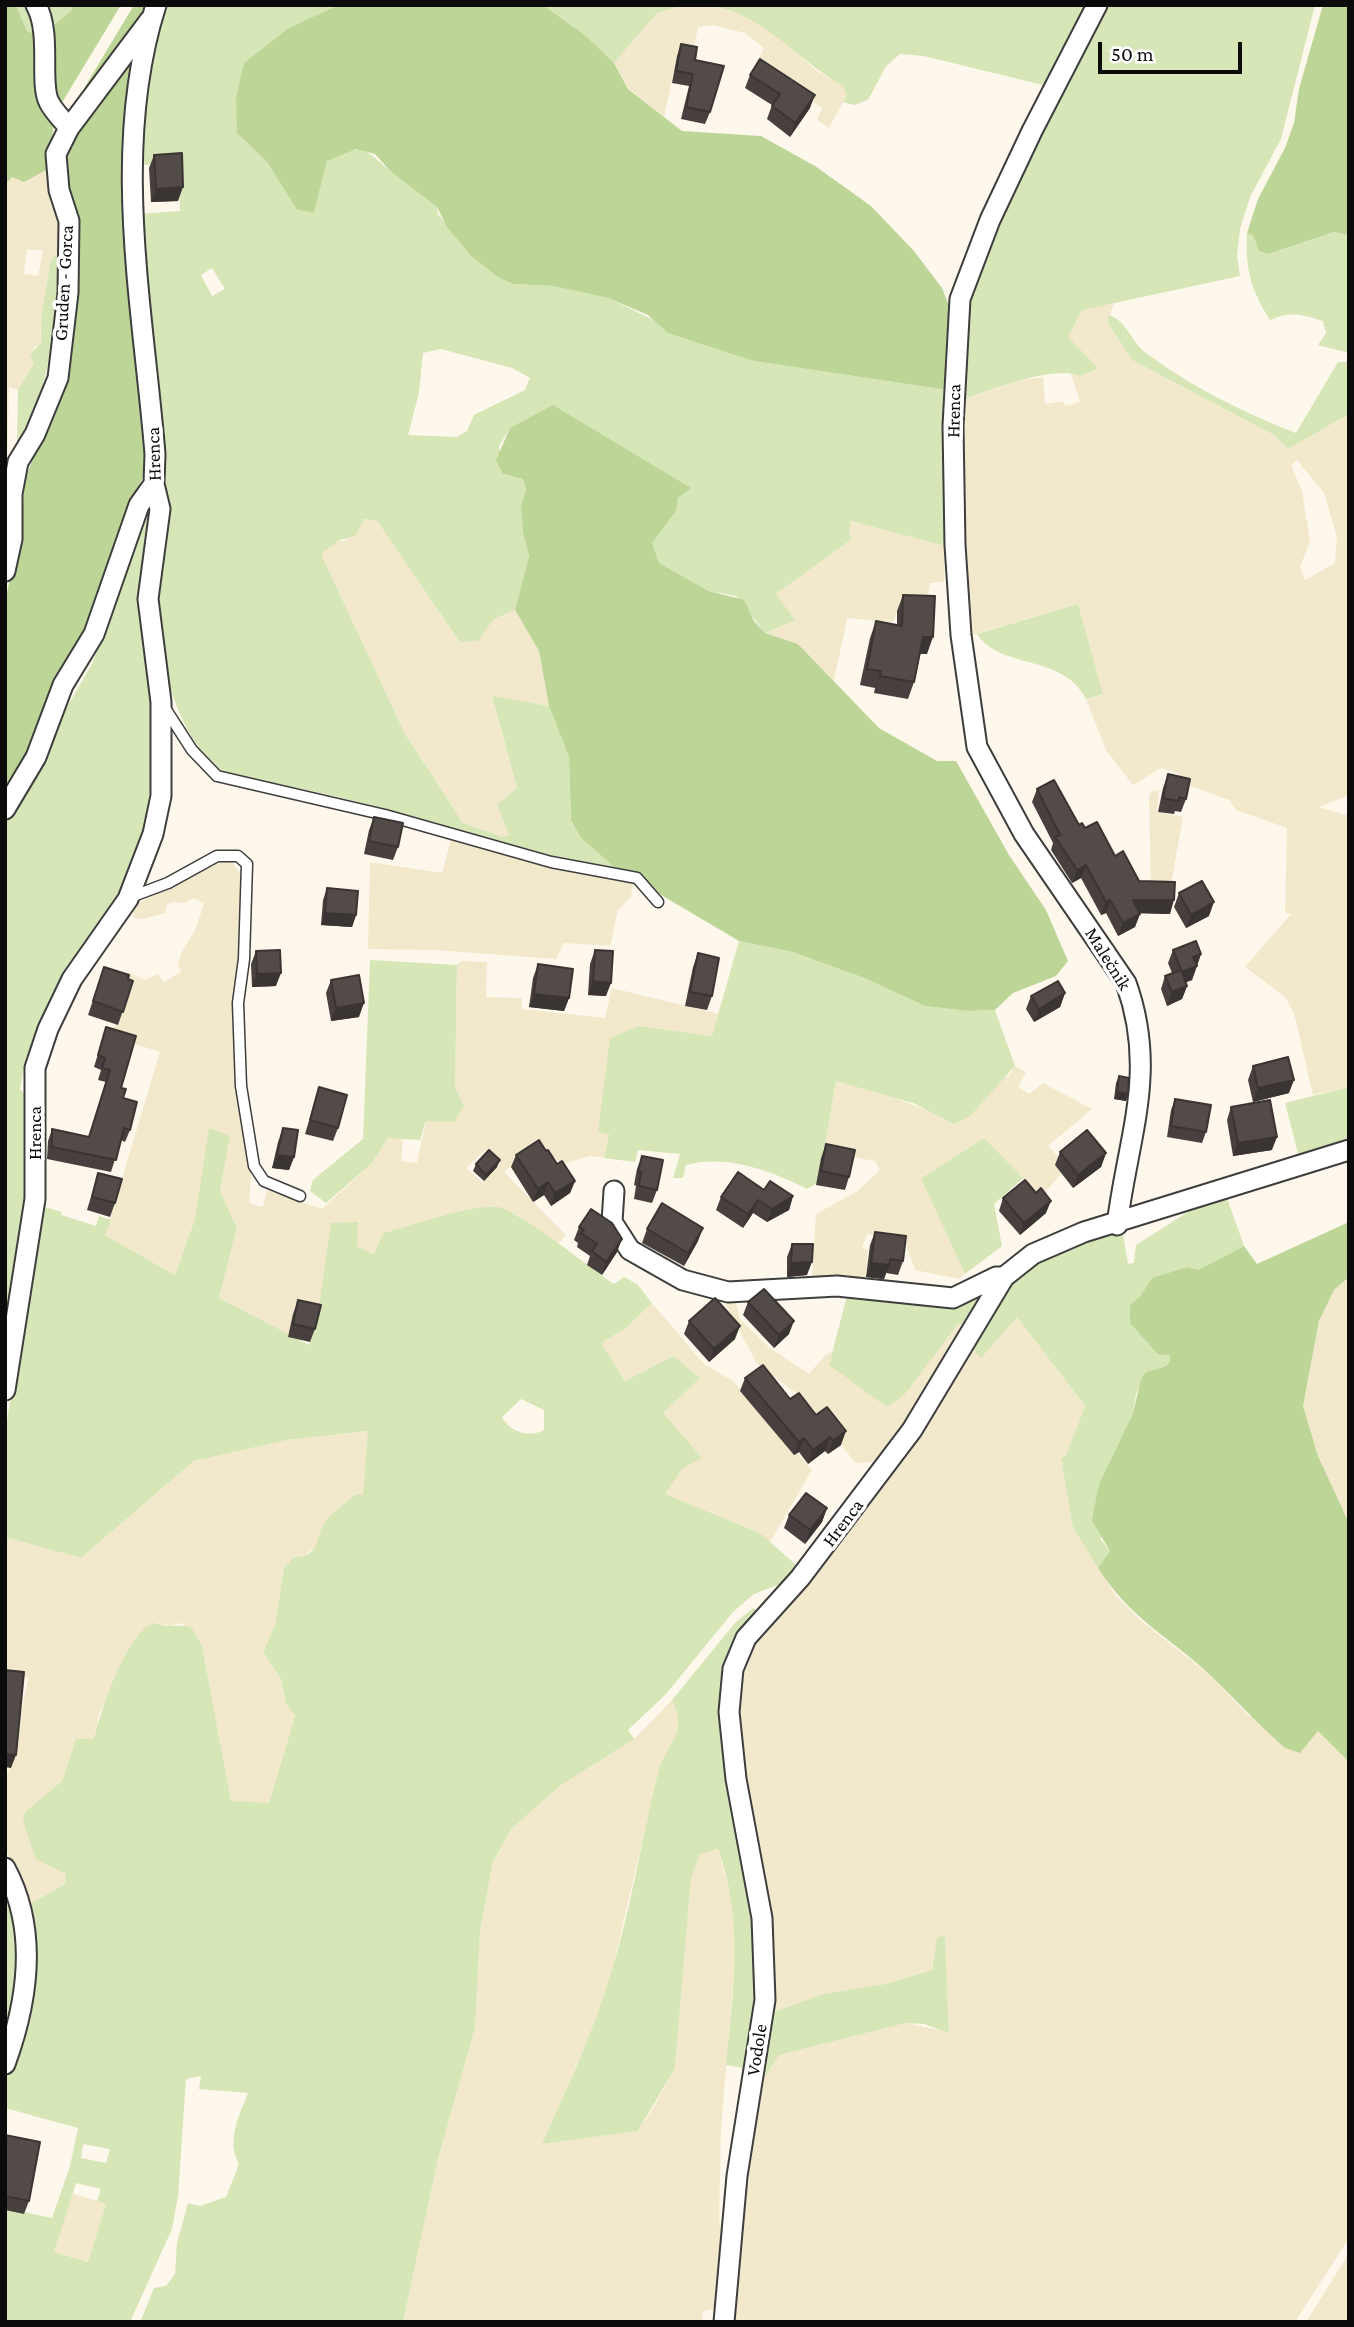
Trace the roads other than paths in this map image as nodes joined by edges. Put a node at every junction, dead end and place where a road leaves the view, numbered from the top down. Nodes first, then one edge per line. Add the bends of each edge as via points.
1 (36, 5) edge
2 (1097, 5) edge
3 (154, 11) edge
4 (69, 128) junction
5 (154, 484) junction
6 (5, 571) edge
7 (161, 702) junction
8 (5, 809) edge
9 (1024, 834) joint
10 (128, 898) junction
11 (658, 902) dead end
12 (1349, 1150) edge
13 (614, 1191) dead end
14 (300, 1196) dead end
15 (1117, 1225) junction
16 (1004, 1277) junction
17 (5, 1390) edge
18 (736, 1779) joint
19 (5, 1868) edge
20 (5, 2064) edge
21 (724, 2322) edge

1 - 4 street via 46,57 47,101
2 - 9 street, Hrenca via 990,220 960,299 956,331 954,532 961,635 977,747
3 - 4 street, Gruden - Gorca
3 - 5 street, Hrenca via 132,154
4 - 6 street, Gruden - Gorca via 56,154 59,190 69,221 68,293 58,378 18,463
5 - 7 street, Hrenca via 160,509 148,599
5 - 8 street via 139,505 94,634 63,685 36,757
7 - 10 street, Hrenca via 161,796 153,834
7 - 11 lane via 192,750 217,776 385,815 551,862 637,878
9 - 15 street, Malečnik via 1126,983 1135,1006 1141,1035 1141,1076
10 - 14 lane via 168,883 217,856 238,856 247,864 244,959 237,1003 243,1100 254,1166 264,1181
10 - 17 street, Hrenca via 72,979 35,1068 35,1199
12 - 15 street
13 - 16 street, Hrenca via 612,1222 630,1250 683,1280 728,1292 837,1286 953,1298
15 - 16 street, Hrenca via 1084,1232 1033,1254
16 - 18 street, Hrenca via 905,1440 800,1578 746,1638 730,1692
18 - 21 street, Vodole via 762,1918 765,2000 737,2176
19 - 20 street via 19,1894 27,1957 20,2024

